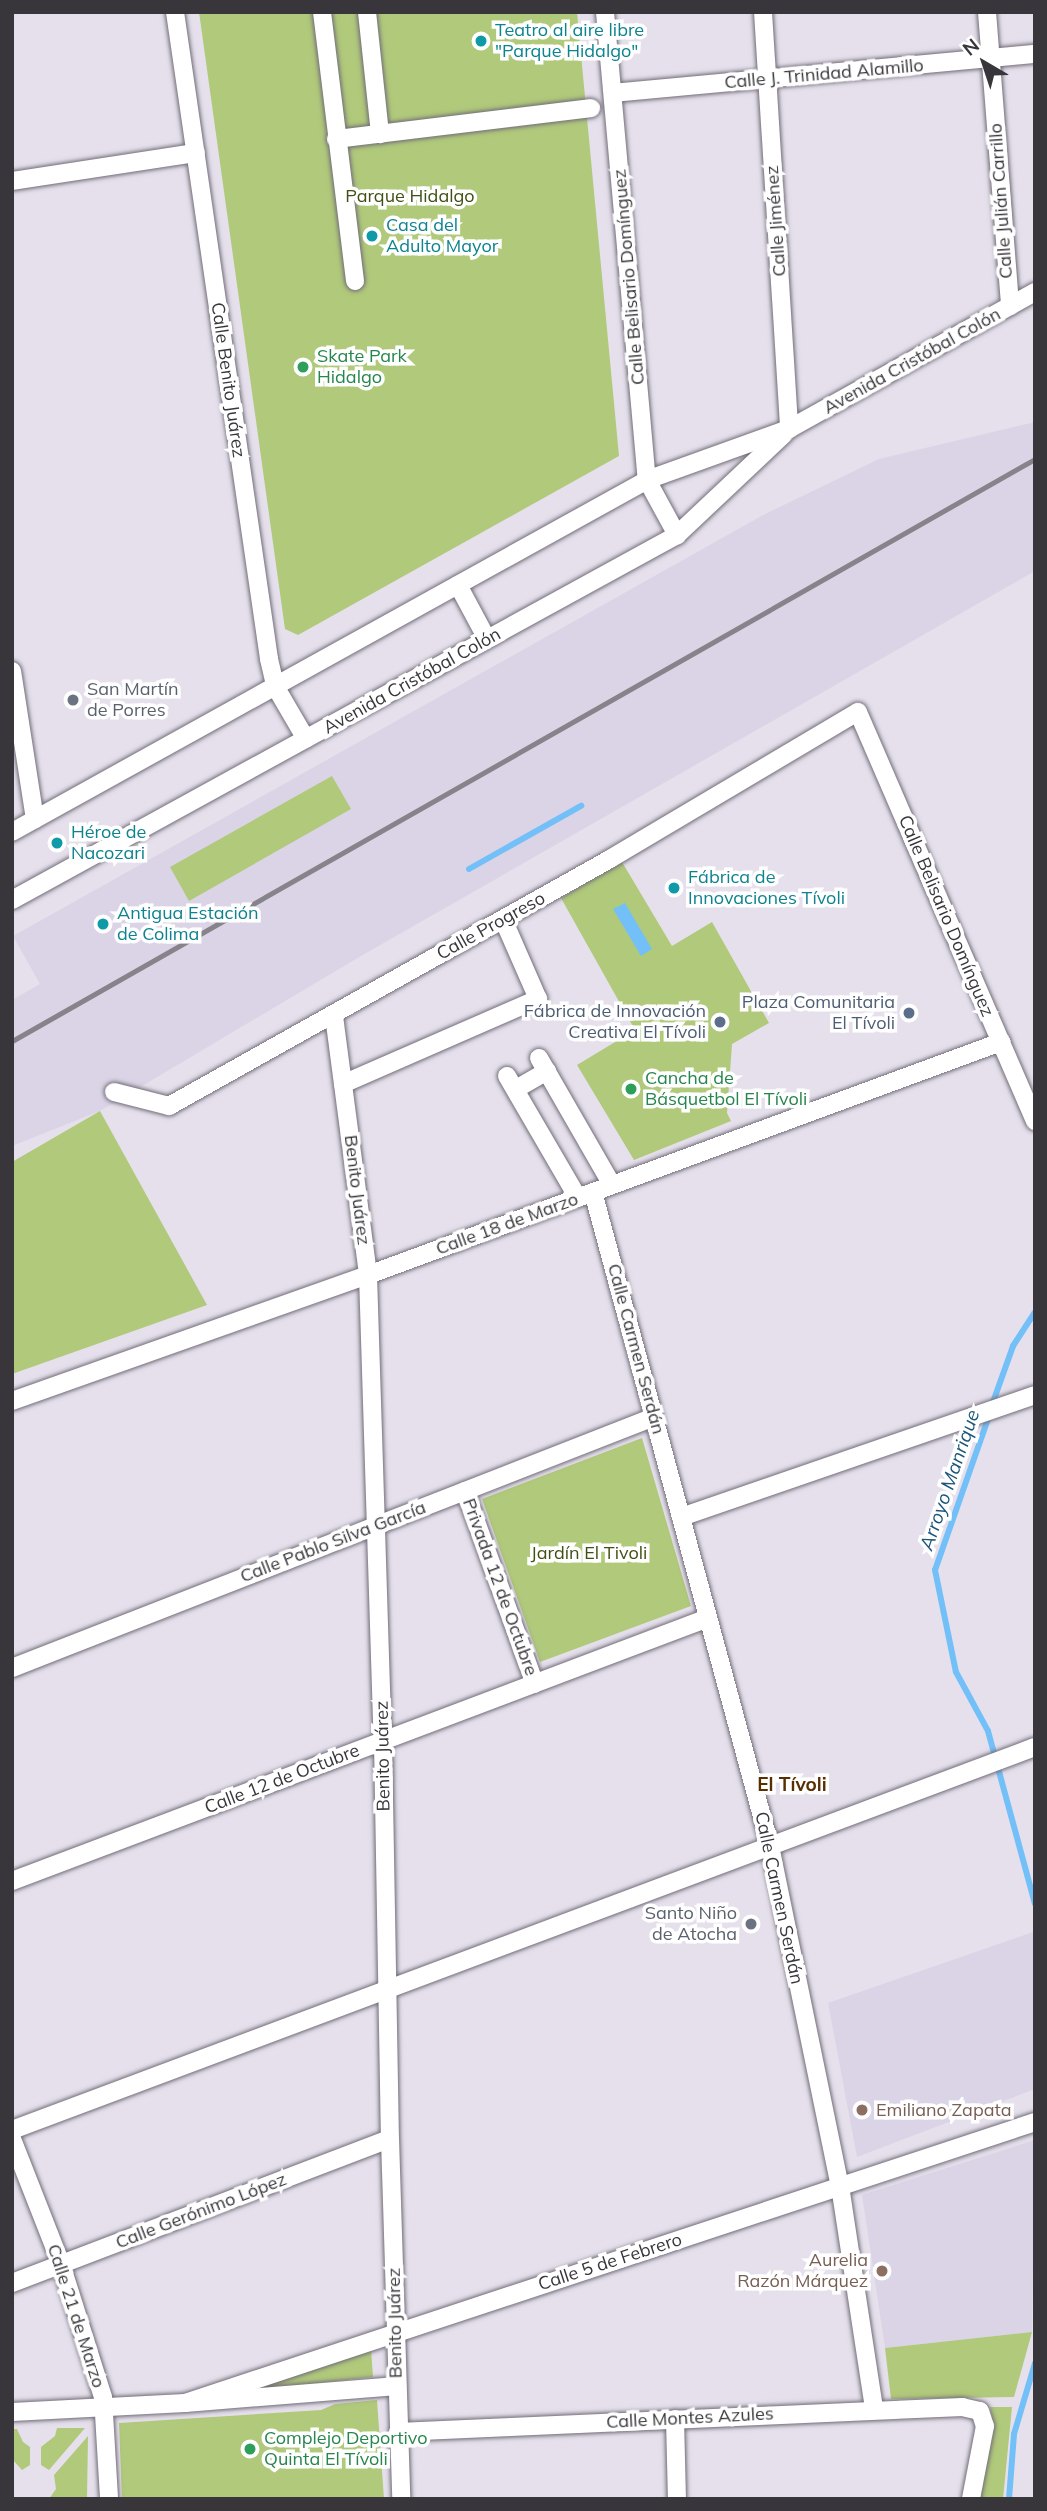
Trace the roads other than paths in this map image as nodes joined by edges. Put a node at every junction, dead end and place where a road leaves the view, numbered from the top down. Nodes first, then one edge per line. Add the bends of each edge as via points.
1 (175, 12) edge
2 (322, 12) edge
3 (368, 12) edge
4 (605, 12) edge
5 (763, 12) edge
6 (987, 12) edge
7 (1035, 54) edge
8 (990, 58) junction
9 (767, 79) junction
10 (612, 93) junction
11 (591, 107) dead end
12 (380, 134) junction
13 (336, 139) junction
14 (195, 153) junction
15 (12, 181) edge
16 (355, 281) dead end
17 (1035, 292) edge
18 (1010, 306) junction
19 (789, 429) junction
20 (647, 480) junction
21 (677, 535) junction
22 (458, 585) junction
23 (487, 639) junction
24 (12, 671) edge
25 (275, 686) junction
26 (858, 712) joint
27 (306, 739) junction
28 (35, 819) junction
29 (12, 832) edge
30 (12, 900) edge
31 (503, 919) junction
32 (334, 1016) junction
33 (1001, 1042) junction
34 (343, 1084) junction
35 (114, 1092) dead end
36 (1035, 1121) edge
37 (612, 1185) junction
38 (586, 1195) junction
39 (368, 1275) junction
40 (1035, 1395) edge
41 (12, 1401) edge
42 (654, 1417) junction
43 (465, 1491) junction
44 (681, 1517) junction
45 (375, 1526) junction
46 (708, 1618) junction
47 (12, 1668) edge
48 (535, 1684) junction
49 (383, 1741) junction
50 (1035, 1746) edge
51 (770, 1846) junction
52 (12, 1881) edge
53 (387, 1990) junction
54 (1035, 2122) edge
55 (12, 2130) edge
56 (12, 2139) edge
57 (390, 2139) junction
58 (840, 2186) junction
59 (61, 2264) junction
60 (12, 2283) edge
61 (396, 2333) junction
62 (397, 2386) junction
63 (185, 2403) junction
64 (106, 2407) junction
65 (874, 2409) junction
66 (12, 2412) edge
67 (675, 2419) junction
68 (398, 2432) junction
69 (109, 2499) edge
70 (401, 2499) edge
71 (677, 2499) edge
72 (971, 2499) edge

1 - 14 street, Calle Benito Juárez
2 - 13 street
3 - 12 street
4 - 10 street, Calle Belisario Domínguez
5 - 9 street, Calle Jiménez
6 - 8 street, Calle Julián Carrillo
7 - 8 street, Calle J. Trinidad Alamillo
8 - 9 street, Calle J. Trinidad Alamillo
8 - 18 street, Calle Julián Carrillo
9 - 10 street, Calle J. Trinidad Alamillo
9 - 19 street, Calle Jiménez
10 - 20 street, Calle Belisario Domínguez
11 - 12 street
12 - 13 street
13 - 16 street
14 - 15 street
14 - 25 street, Calle Benito Juárez
17 - 18 street, Avenida Cristóbal Colón
18 - 19 street, Avenida Cristóbal Colón
19 - 20 street, Avenida Cristóbal Colón
19 - 21 street, Avenida Cristóbal Colón
20 - 21 street, Calle Belisario Domínguez
20 - 22 street, Avenida Cristóbal Colón
21 - 23 street, Avenida Cristóbal Colón
22 - 23 street
22 - 25 street, Avenida Cristóbal Colón
23 - 27 street, Avenida Cristóbal Colón
24 - 28 street
25 - 27 street, Calle Benito Juárez
25 - 28 street, Avenida Cristóbal Colón
26 - 31 street, Calle Progreso
26 - 33 street, Calle Belisario Domínguez
27 - 30 street, Avenida Cristóbal Colón
28 - 29 street, Avenida Cristóbal Colón
31 - 32 street, Calle Progreso
31 - 34 street via 538,999
32 - 34 street, Benito Juárez
32 - 35 street, Calle Progreso via 169,1106
33 - 36 street, Calle Belisario Domínguez
33 - 37 street, Calle 18 de Marzo
34 - 39 street, Benito Juárez
37 - 38 street, Calle 18 de Marzo
37 - 38 street, Calle Carmen Serdán via 543,1065 512,1083
38 - 39 street, Calle 18 de Marzo
38 - 42 street, Calle Carmen Serdán
39 - 41 street, Calle 18 de Marzo
39 - 45 street, Benito Juárez
40 - 44 street
42 - 43 street, Calle Pablo Silva García
42 - 44 street, Calle Carmen Serdán
43 - 45 street, Calle Pablo Silva García
43 - 48 street, Privada 12 de Octubre
44 - 46 street, Calle Carmen Serdán
45 - 47 street, Calle Pablo Silva García
45 - 49 street, Benito Juárez
46 - 48 street, Calle 12 de Octubre
46 - 51 street, Calle Carmen Serdán
48 - 49 street, Calle 12 de Octubre
49 - 52 street, Calle 12 de Octubre
49 - 53 street, Benito Juárez
50 - 51 street
51 - 53 street
51 - 58 street, Calle Carmen Serdán
53 - 55 street
53 - 57 street, Benito Juárez
54 - 58 street, Calle 5 de Febrero
56 - 59 street, Calle 21 de Marzo
57 - 59 street, Calle Gerónimo López
57 - 61 street, Benito Juárez
58 - 61 street, Calle 5 de Febrero
58 - 65 street, Calle Carmen Serdán
59 - 60 street, Calle Gerónimo López
59 - 64 street, Calle 21 de Marzo
61 - 62 street, Benito Juárez
61 - 63 street, Calle 5 de Febrero
62 - 63 street, Calle 5 de Febrero
62 - 68 street, Benito Juárez
63 - 64 street, Calle 5 de Febrero
64 - 66 street, Calle 5 de Febrero
64 - 69 street, Calle 21 de Marzo
65 - 67 street, Calle Montes Azules
65 - 72 street, Calle Montes Azules via 962,2407 980,2411 985,2426
67 - 68 street, Calle Montes Azules
67 - 71 street
68 - 70 street, Benito Juárez

